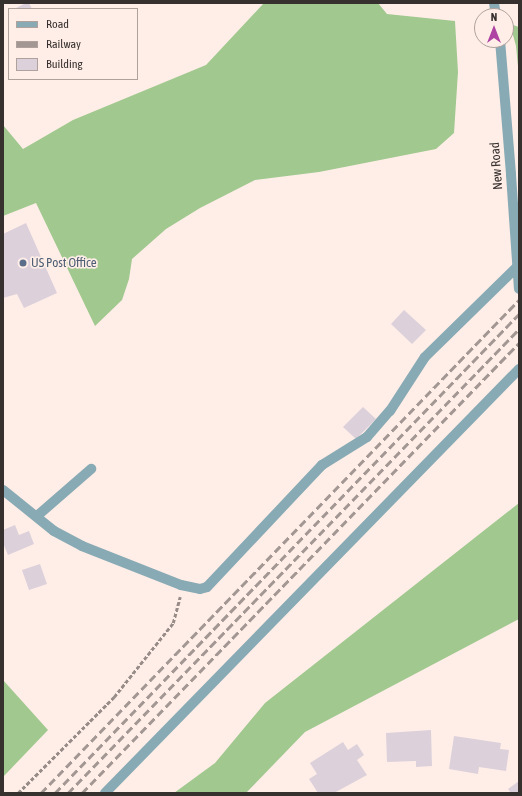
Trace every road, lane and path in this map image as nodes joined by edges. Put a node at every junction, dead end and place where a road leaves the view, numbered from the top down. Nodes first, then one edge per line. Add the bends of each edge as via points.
1 (501, 48) edge
2 (519, 265) edge
3 (519, 290) edge
4 (519, 369) edge
5 (91, 469) dead end
6 (3, 490) edge
7 (37, 516) junction
8 (181, 585) junction
9 (18, 793) edge
10 (105, 793) edge

1 - 3 street, New Road, bridge
2 - 8 street via 425,357 390,411 367,437 322,465 207,587 200,589
4 - 10 street
5 - 7 street
6 - 7 street
7 - 8 street via 54,531 82,546
8 - 9 path via 173,623 114,697

